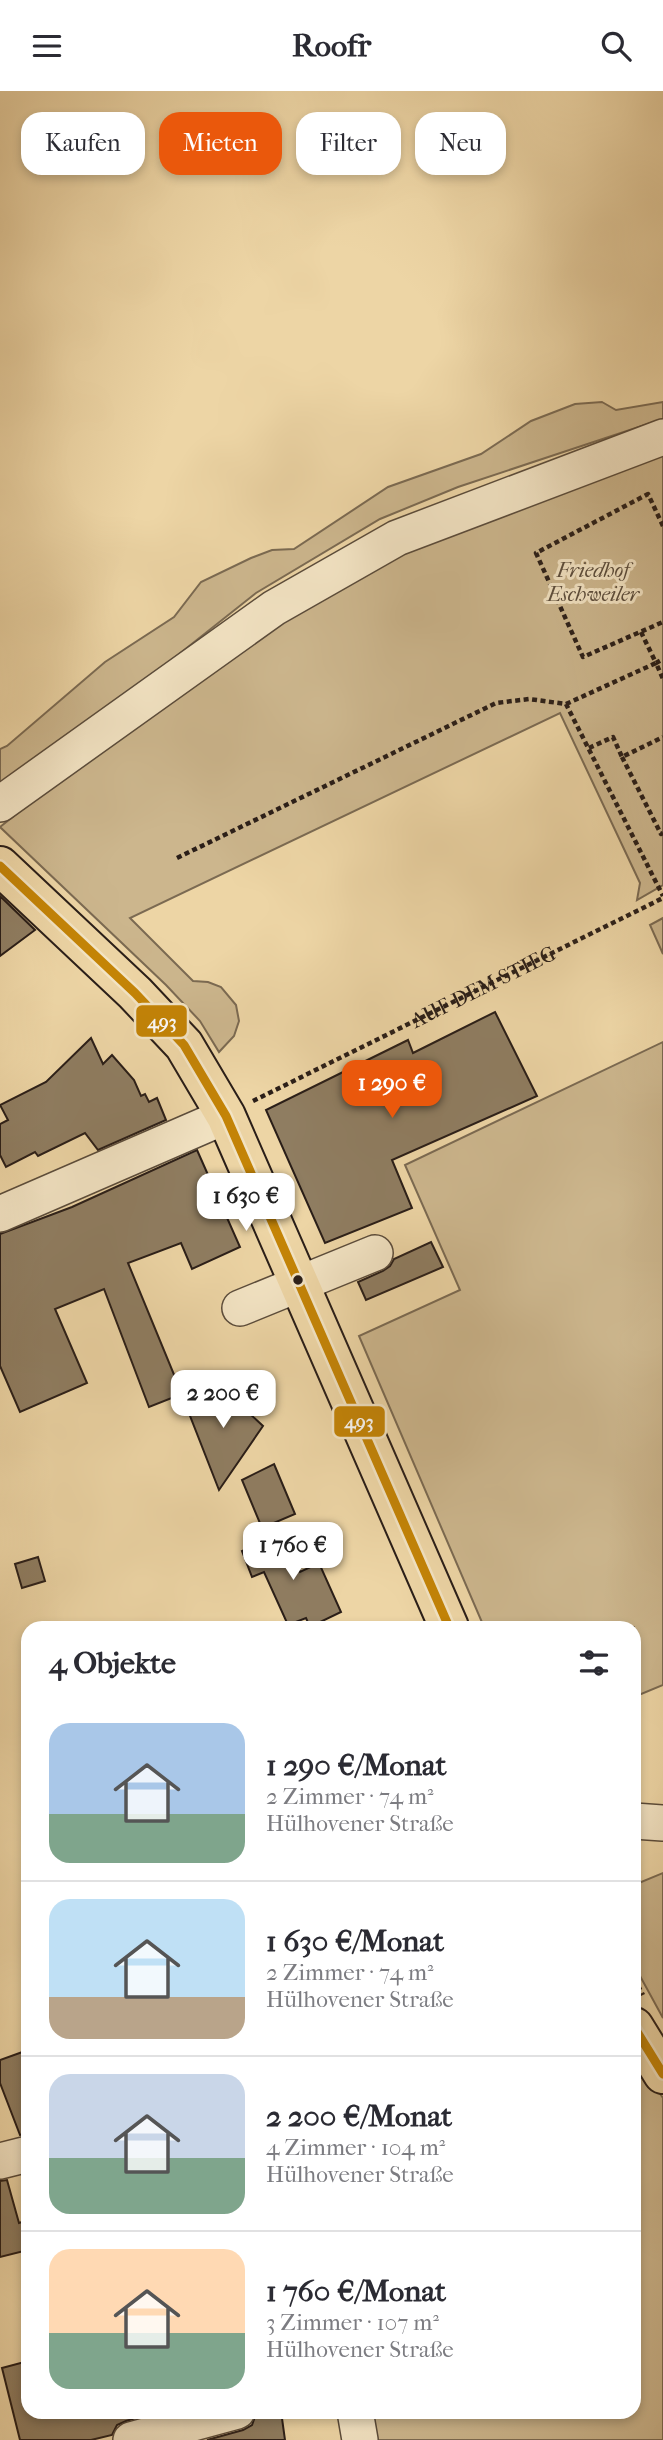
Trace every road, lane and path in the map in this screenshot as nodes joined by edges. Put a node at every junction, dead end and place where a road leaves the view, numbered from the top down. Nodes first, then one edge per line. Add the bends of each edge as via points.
1 (663, 437) edge
2 (663, 526) edge
3 (663, 622) edge
4 (641, 632) junction
5 (663, 659) edge
6 (656, 663) junction
7 (663, 679) edge
8 (566, 704) junction
9 (663, 737) edge
10 (589, 748) junction
11 (622, 757) junction
12 (0, 804) edge
13 (663, 833) edge
14 (177, 858) dead end
15 (0, 866) edge
16 (663, 897) edge
17 (226, 1115) junction
18 (0, 1214) edge
19 (375, 1253) dead end
20 (301, 1284) junction
21 (240, 1308) dead end
22 (446, 1621) edge
23 (641, 1821) edge
24 (663, 1823) edge
25 (641, 2039) edge
26 (658, 2068) edge
27 (21, 2156) edge
28 (0, 2161) edge
29 (208, 2419) edge
30 (356, 2419) edge
31 (131, 2440) edge
32 (360, 2440) edge

1 - 12 street via 397,538 274,608
2 - 4 path via 648,494 536,553 583,657
3 - 4 path
4 - 6 path
5 - 6 path
6 - 7 path
6 - 8 path
8 - 10 path
8 - 14 path via 529,699 496,703
9 - 11 path
10 - 11 path via 613,737
10 - 16 path
11 - 13 path
15 - 17 main road via 184,1045
16 - 17 path, AUF DEM STIEG
17 - 18 street
17 - 20 main road
19 - 20 street
20 - 21 street
20 - 22 main road
23 - 24 street
25 - 26 main road
27 - 28 street
29 - 31 street
30 - 32 street

